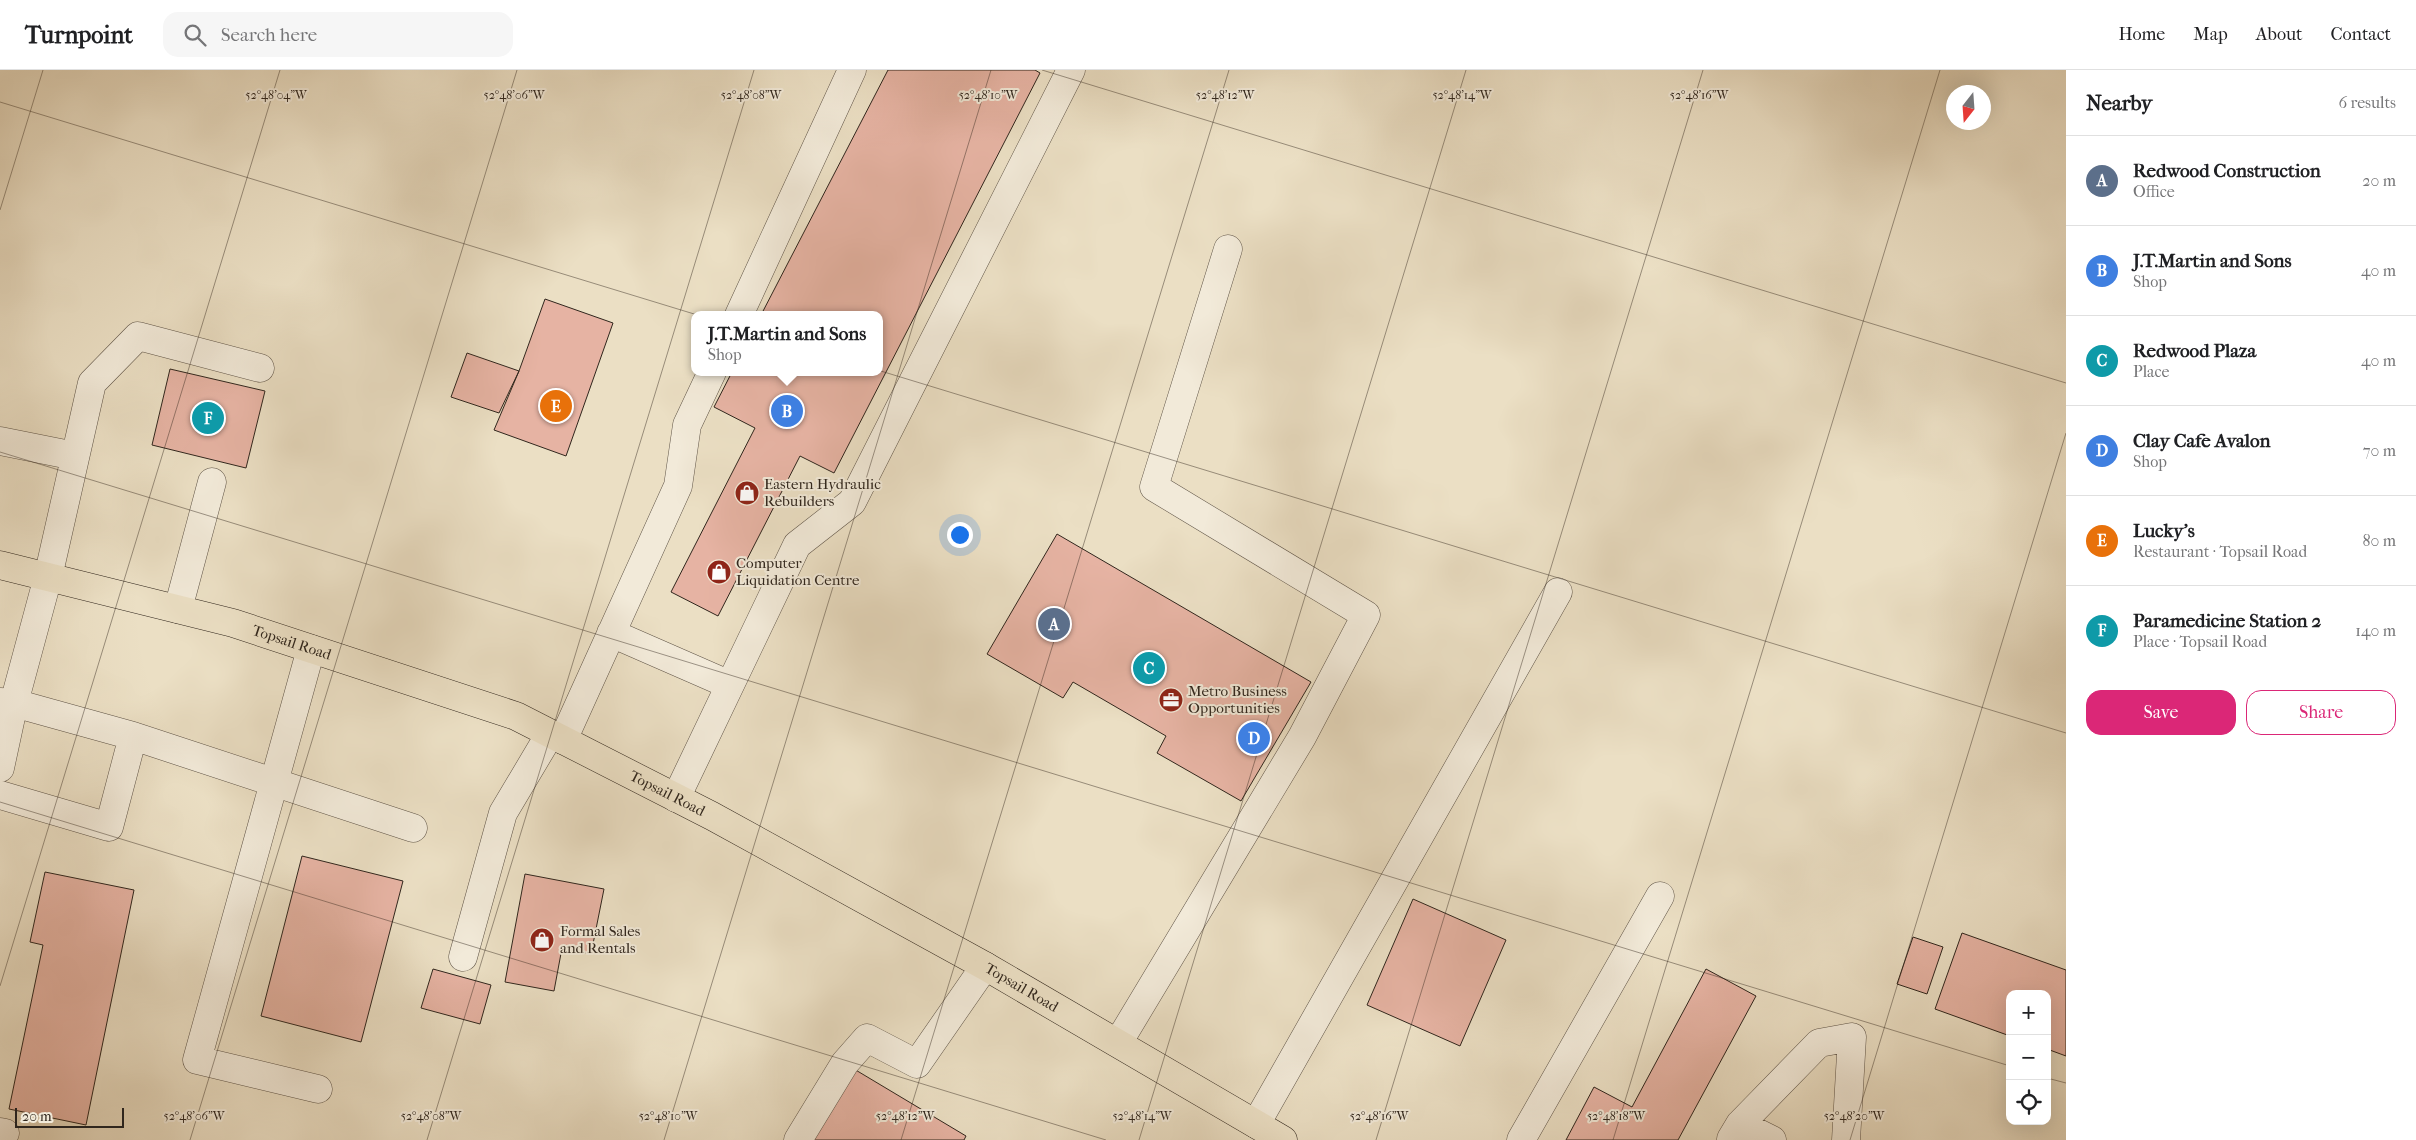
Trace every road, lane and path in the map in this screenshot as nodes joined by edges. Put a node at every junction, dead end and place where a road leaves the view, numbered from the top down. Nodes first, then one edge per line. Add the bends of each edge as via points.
1 (852, 70) edge
2 (1071, 70) edge
3 (1228, 249) dead end
4 (741, 311) edge
5 (260, 368) dead end
6 (710, 376) edge
7 (0, 441) edge
8 (76, 456) junction
9 (212, 482) dead end
10 (0, 565) edge
11 (48, 577) junction
12 (1558, 592) dead end
13 (178, 609) junction
14 (611, 633) junction
15 (311, 648) junction
16 (730, 685) junction
17 (7, 703) edge
18 (133, 736) junction
19 (556, 737) junction
20 (0, 768) edge
21 (272, 782) junction
22 (0, 795) edge
23 (676, 798) junction
24 (413, 828) dead end
25 (1660, 896) dead end
26 (464, 957) dead end
27 (985, 966) junction
28 (1118, 1043) junction
29 (318, 1089) dead end
30 (1736, 1132) edge
31 (1273, 1135) edge
32 (798, 1140) edge
33 (1521, 1140) edge
34 (1772, 1140) edge
35 (1846, 1140) edge

1 - 4 lane
2 - 16 lane via 852,502 797,545
3 - 28 lane via 1154,487 1366,615 1302,737
5 - 8 lane via 138,336 92,383
6 - 14 lane via 687,425 678,486
7 - 8 lane
8 - 11 lane
9 - 13 lane
10 - 11 main road, Topsail Road
11 - 13 main road, Topsail Road
11 - 17 lane
12 - 31 lane
13 - 15 main road, Topsail Road
14 - 16 lane
14 - 19 lane
15 - 19 main road, Topsail Road via 516,716
15 - 21 lane
16 - 23 lane
17 - 18 lane
17 - 20 lane
18 - 21 lane
18 - 22 lane via 109,827
19 - 23 main road, Topsail Road
19 - 26 lane via 503,812
21 - 24 lane
21 - 29 lane via 197,1060
23 - 27 main road, Topsail Road
25 - 33 lane
27 - 28 main road, Topsail Road
27 - 32 lane via 917,1064 867,1038 845,1063
28 - 31 main road, Topsail Road
30 - 34 lane
30 - 35 lane via 1819,1043 1852,1037

